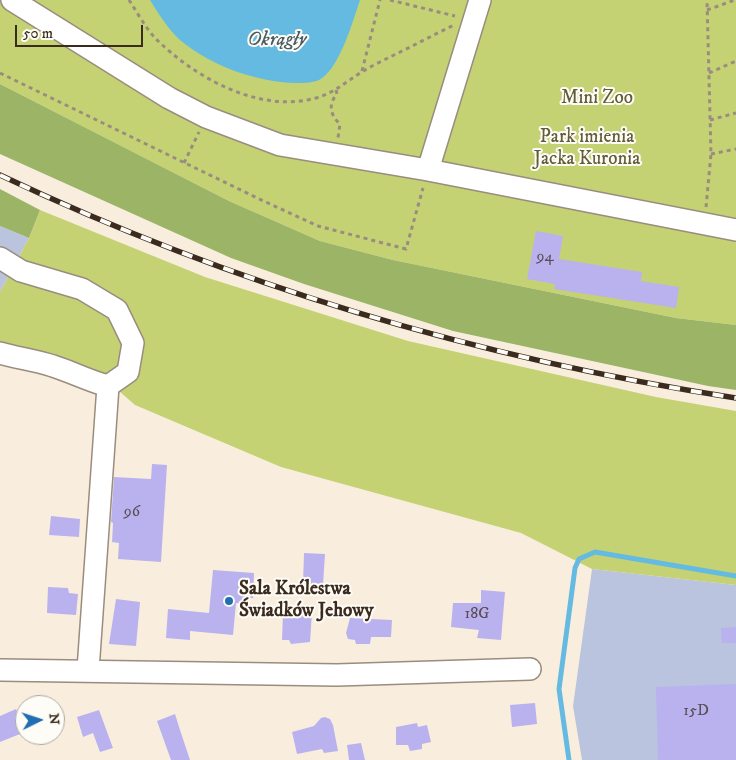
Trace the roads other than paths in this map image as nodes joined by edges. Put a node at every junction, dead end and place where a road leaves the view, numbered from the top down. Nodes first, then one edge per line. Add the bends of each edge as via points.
1 (12, 0) edge
2 (474, 10) edge
3 (428, 170) junction
4 (736, 230) edge
5 (0, 258) edge
6 (0, 353) edge
7 (108, 386) junction
8 (530, 668) dead end
9 (0, 670) edge
10 (88, 670) junction

1 - 3 lane via 169,98 206,117 280,144
2 - 3 lane
3 - 4 lane
5 - 7 lane via 21,271 82,289 117,310 132,343 128,372
6 - 7 lane via 52,365
7 - 10 lane
8 - 10 lane via 337,675
9 - 10 lane

